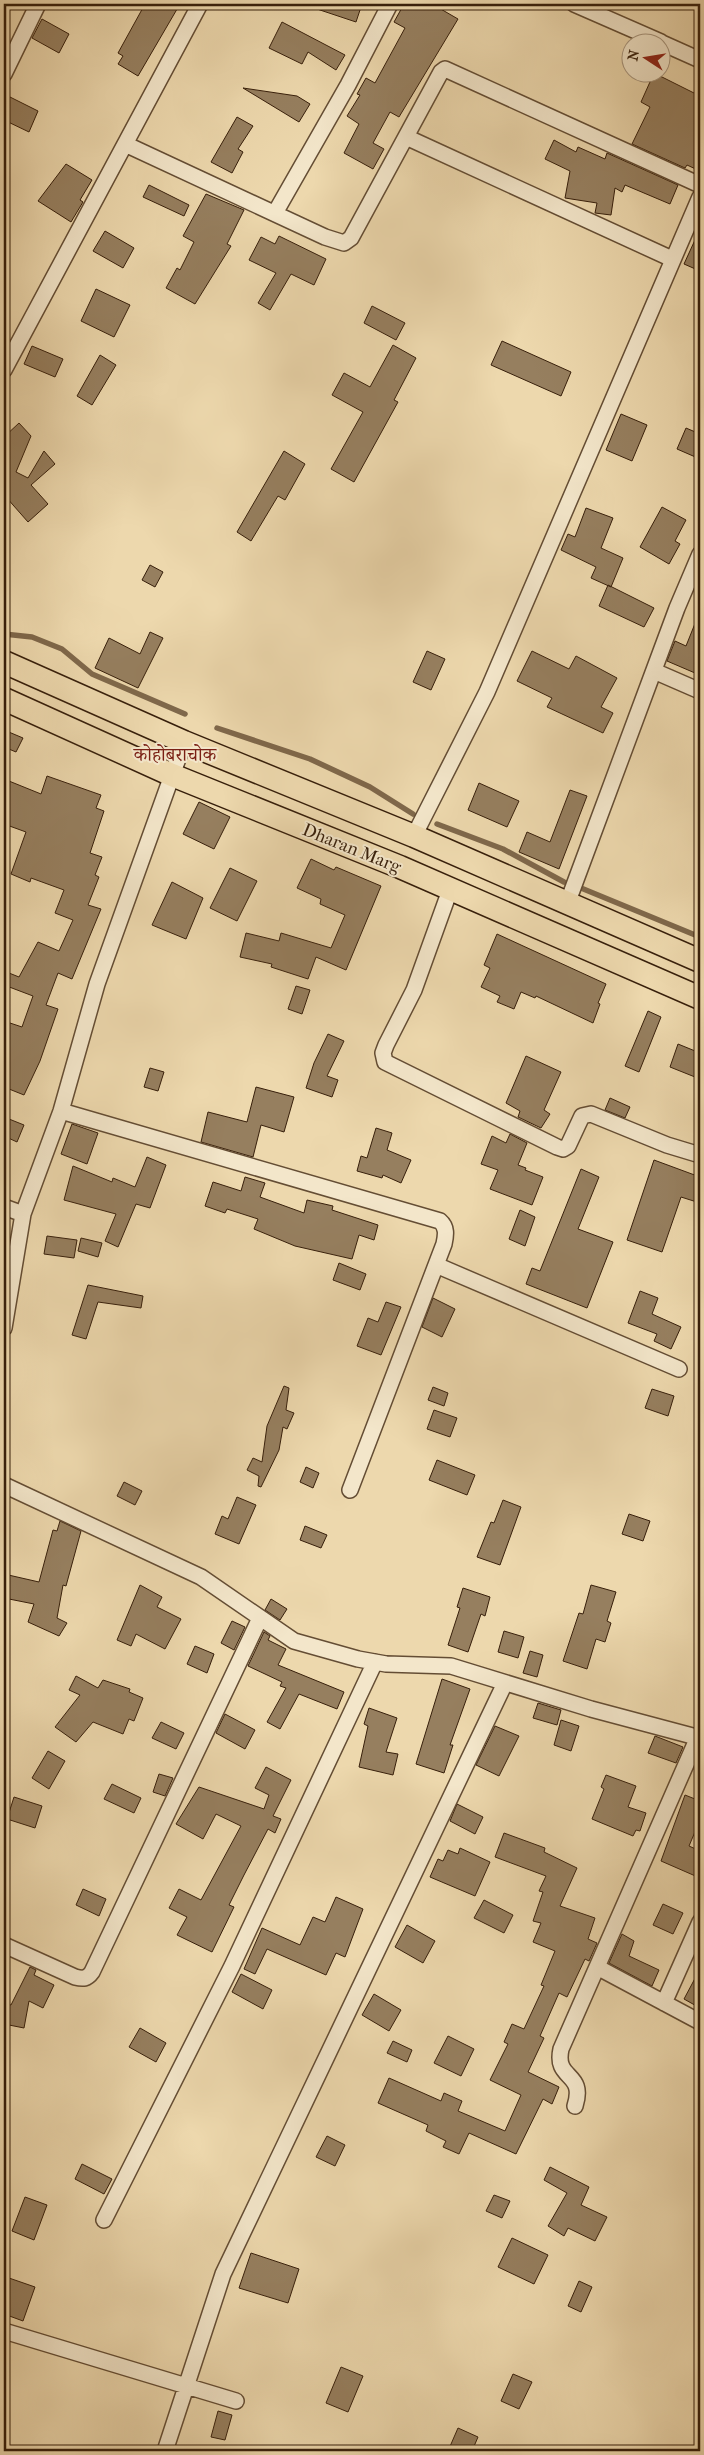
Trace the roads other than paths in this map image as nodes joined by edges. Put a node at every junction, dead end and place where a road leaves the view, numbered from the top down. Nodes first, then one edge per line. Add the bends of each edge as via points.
1 (38, 4) edge
2 (200, 4) edge
3 (390, 4) edge
4 (574, 4) edge
5 (636, 32) edge
6 (672, 48) edge
7 (700, 60) edge
8 (4, 74) edge
9 (406, 137) junction
10 (125, 144) junction
11 (700, 185) edge
12 (700, 197) edge
13 (275, 213) junction
14 (672, 260) junction
15 (4, 370) edge
16 (700, 554) edge
17 (4, 662) edge
18 (654, 670) junction
19 (700, 691) edge
20 (4, 699) edge
21 (184, 742) junction
22 (172, 775) junction
23 (414, 836) junction
24 (450, 890) junction
25 (567, 904) junction
26 (700, 961) edge
27 (700, 998) edge
28 (61, 1111) junction
29 (700, 1155) edge
30 (4, 1207) edge
31 (23, 1214) junction
32 (436, 1265) junction
33 (4, 1328) edge
34 (680, 1369) dead end
35 (4, 1485) edge
36 (350, 1490) dead end
37 (260, 1618) junction
38 (376, 1662) junction
39 (505, 1683) junction
40 (699, 1737) edge
41 (700, 1922) edge
42 (4, 1945) edge
43 (597, 1967) junction
44 (664, 2003) junction
45 (700, 2022) edge
46 (575, 2106) dead end
47 (104, 2220) dead end
48 (4, 2331) edge
49 (186, 2386) junction
50 (236, 2401) dead end
51 (164, 2451) edge

1 - 8 street
2 - 10 street
3 - 13 street
4 - 5 street
6 - 7 street
9 - 11 street via 445,69
9 - 13 street via 348,242 325,237
9 - 14 street
10 - 13 street
10 - 15 street
12 - 14 street
14 - 23 street via 487,692
16 - 18 street
17 - 21 main road, Dharan Marg
18 - 19 street
18 - 25 street
20 - 22 main road, Dharan Marg
21 - 22 street
21 - 23 main road, Dharan Marg
22 - 24 main road, Dharan Marg
22 - 28 street via 97,984
23 - 25 main road, Dharan Marg
24 - 27 main road, Dharan Marg
24 - 29 street via 414,990 386,1045 383,1053 385,1062 557,1147 566,1148 582,1116 591,1114
25 - 26 main road, Dharan Marg
28 - 31 street
28 - 32 street via 440,1221 446,1235
30 - 31 street
31 - 33 street
32 - 34 street
32 - 36 street
35 - 37 street via 201,1578
37 - 38 street via 294,1641
37 - 42 street via 92,1972 88,1977 75,1978
38 - 39 street via 451,1666
38 - 47 street via 232,1966
39 - 40 street
39 - 49 street via 223,2274
40 - 43 street
41 - 44 street
43 - 44 street
43 - 46 street via 560,2057 562,2069 578,2086
44 - 45 street
48 - 49 street
49 - 50 street
49 - 51 street

